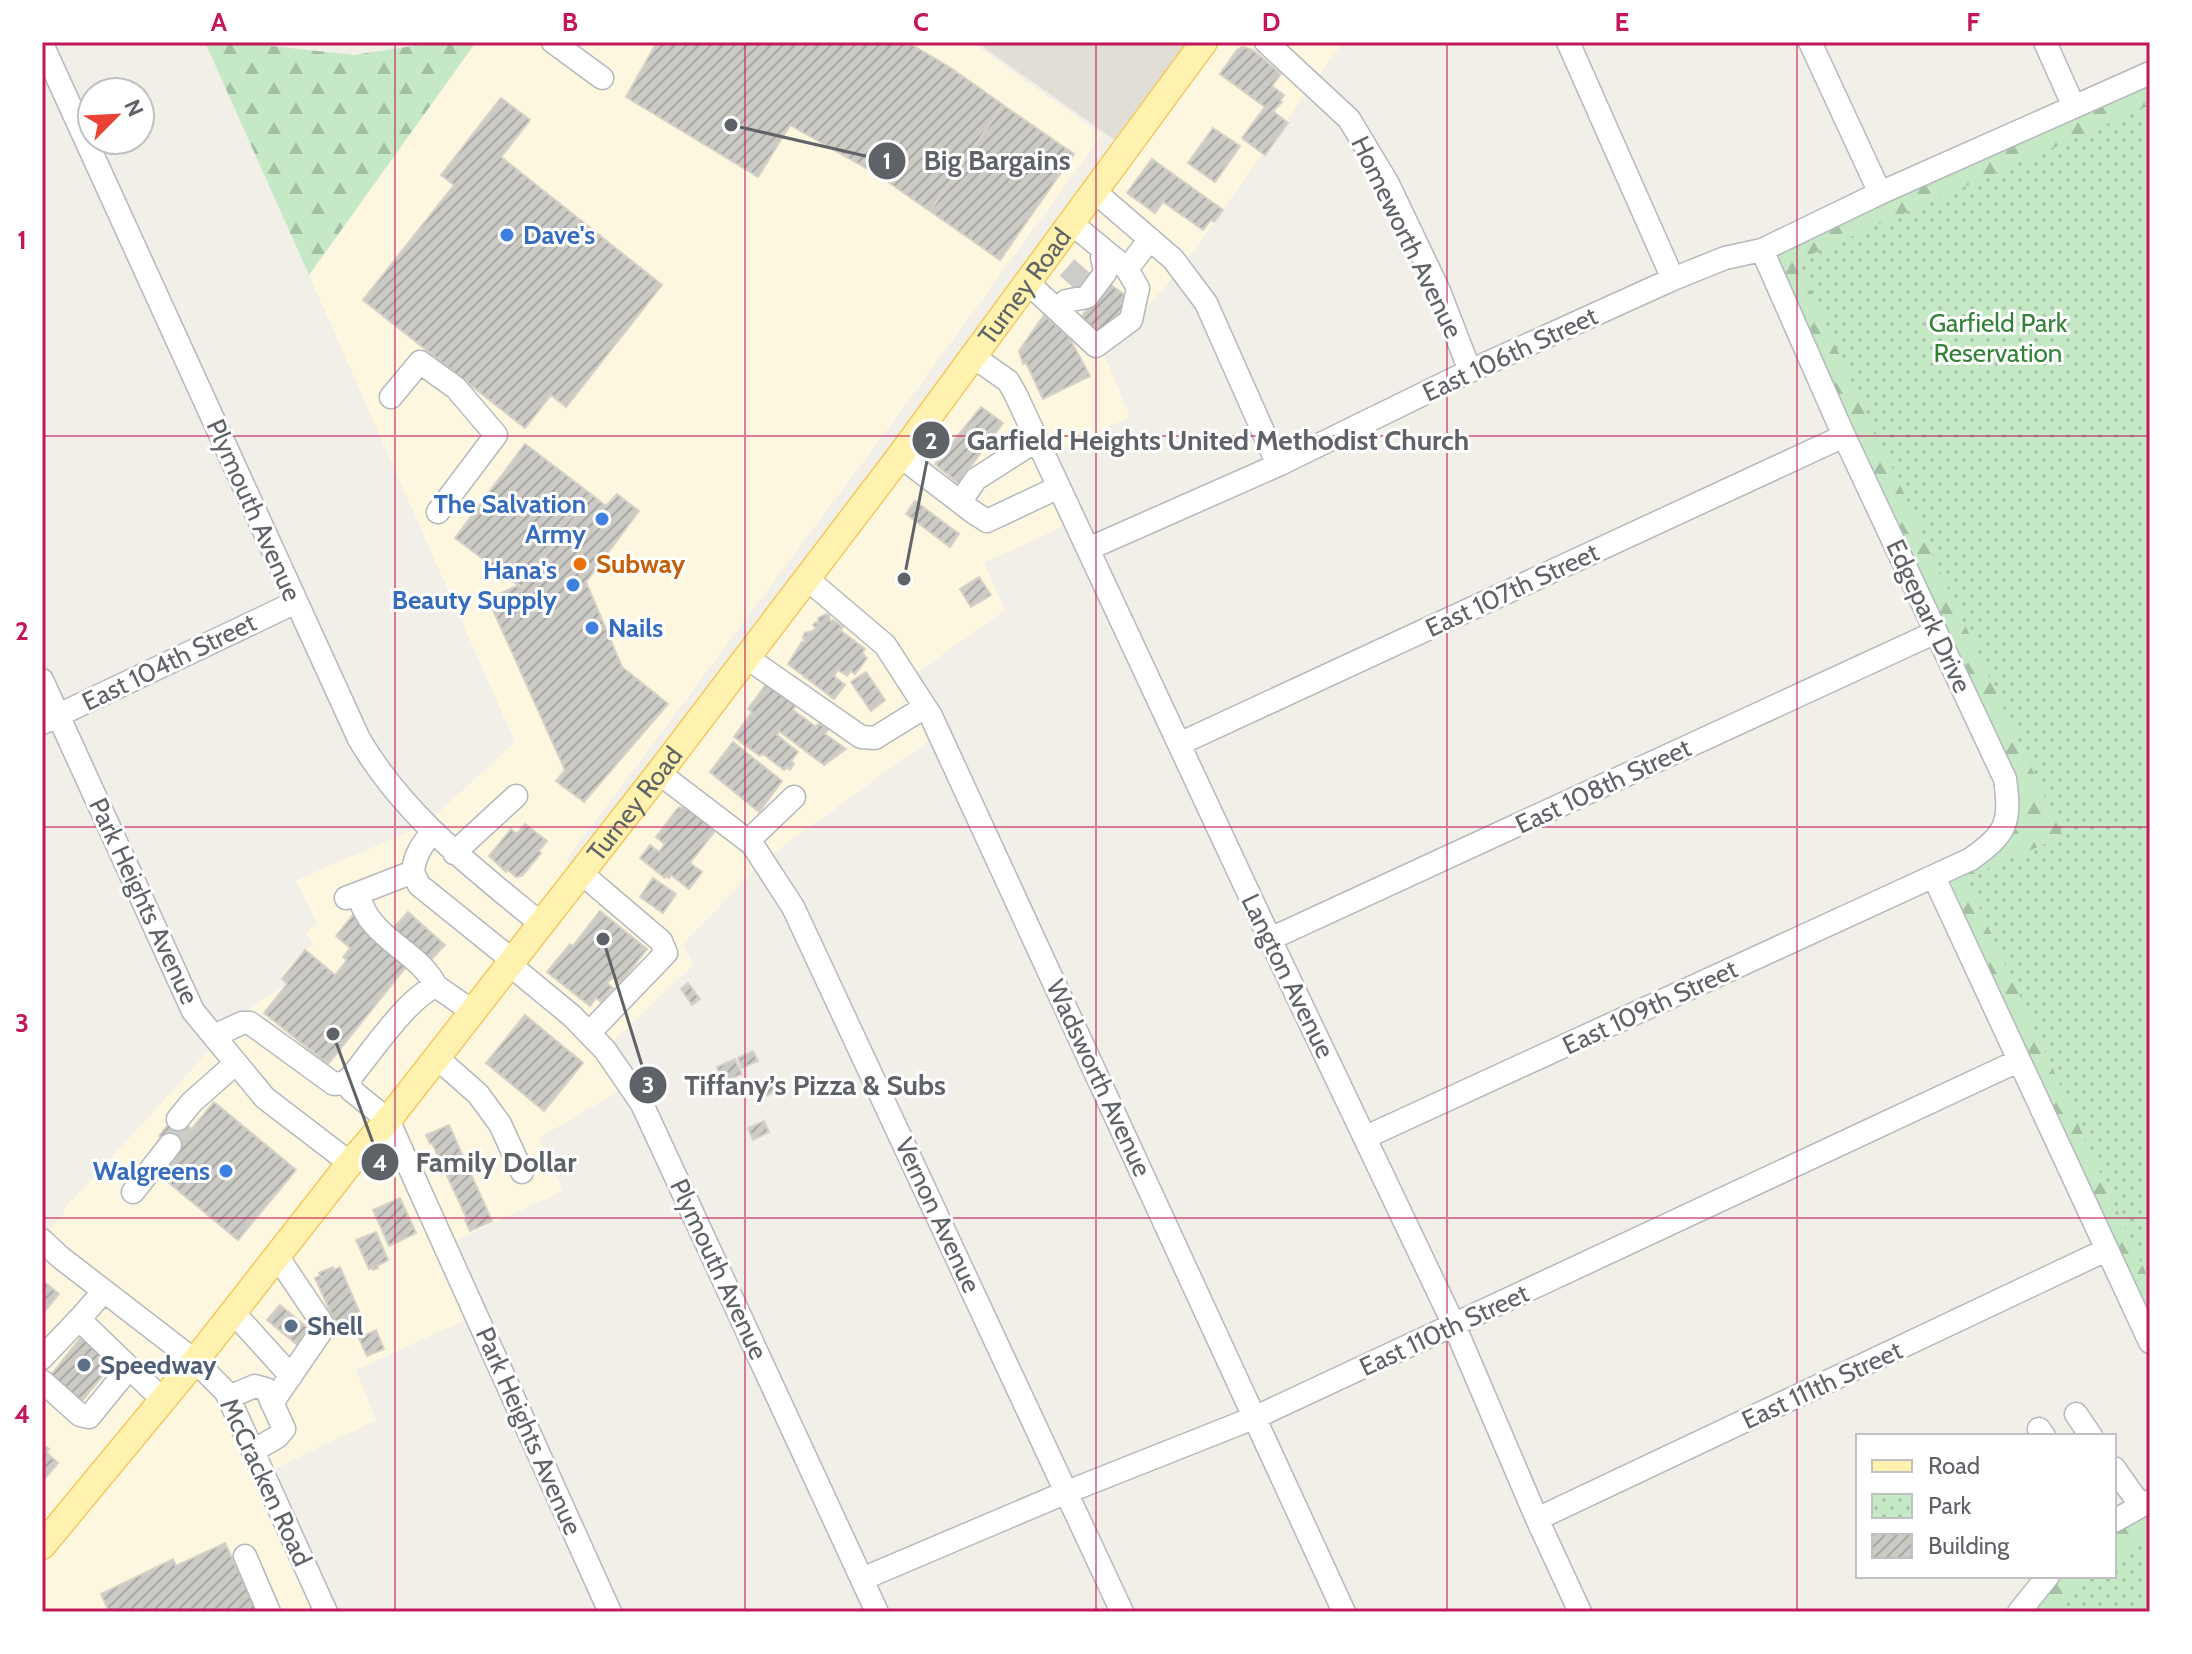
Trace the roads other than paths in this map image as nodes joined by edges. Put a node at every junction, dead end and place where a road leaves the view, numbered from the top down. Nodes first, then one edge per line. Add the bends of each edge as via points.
1 (553, 42) edge
2 (1204, 42) edge
3 (1266, 42) edge
4 (1568, 42) edge
5 (1810, 42) edge
6 (2045, 42) edge
7 (42, 44) edge
8 (2150, 73) edge
9 (602, 78) dead end
10 (2074, 107) junction
11 (1094, 191) junction
12 (1880, 193) junction
13 (1071, 223) junction
14 (1150, 239) junction
15 (1762, 250) junction
16 (1099, 256) junction
17 (1127, 269) junction
18 (1673, 279) junction
19 (1028, 283) junction
20 (1064, 298) junction
21 (974, 357) junction
22 (1470, 371) junction
23 (391, 397) dead end
24 (1844, 436) junction
25 (1037, 440) junction
26 (900, 456) junction
27 (1278, 465) junction
28 (1059, 487) junction
29 (960, 502) junction
30 (438, 512) dead end
31 (1088, 549) junction
32 (806, 578) junction
33 (296, 602) junction
34 (1936, 632) junction
35 (746, 657) junction
36 (42, 680) edge
37 (925, 707) junction
38 (50, 719) edge
39 (1179, 744) junction
40 (659, 773) junction
41 (516, 796) dead end
42 (794, 797) dead end
43 (432, 832) junction
44 (748, 841) junction
45 (454, 853) junction
46 (413, 872) junction
47 (580, 872) junction
48 (1934, 877) junction
49 (540, 923) junction
50 (1270, 939) junction
51 (510, 962) junction
52 (436, 986) junction
53 (472, 1011) junction
54 (589, 1033) junction
55 (214, 1036) junction
56 (436, 1057) junction
57 (2018, 1061) junction
58 (239, 1066) junction
59 (350, 1078) junction
60 (388, 1120) junction
61 (182, 1122) tunnel mouth
62 (1366, 1137) junction
63 (166, 1142) tunnel mouth
64 (350, 1163) junction
65 (522, 1172) dead end
66 (129, 1189) dead end
67 (42, 1240) edge
68 (2106, 1250) junction
69 (277, 1256) junction
70 (104, 1291) junction
71 (233, 1312) junction
72 (82, 1316) junction
73 (1454, 1325) junction
74 (2150, 1342) edge
75 (42, 1358) edge
76 (195, 1361) junction
77 (129, 1368) junction
78 (291, 1376) junction
79 (42, 1381) edge
80 (229, 1397) junction
81 (163, 1400) junction
82 (272, 1403) junction
83 (2076, 1414) dead end
84 (1256, 1417) junction
85 (2090, 1434) edge
86 (253, 1451) junction
87 (2116, 1470) edge
88 (1067, 1492) junction
89 (2146, 1503) edge
90 (1537, 1519) junction
91 (2116, 1520) edge
92 (42, 1545) edge
93 (245, 1556) dead end
94 (2046, 1578) edge
95 (862, 1579) junction
96 (269, 1612) edge
97 (326, 1612) edge
98 (610, 1612) edge
99 (877, 1612) edge
100 (1122, 1612) edge
101 (1344, 1612) edge
102 (1580, 1612) edge
103 (2019, 1612) edge

1 - 9 street
2 - 11 main road, Turney Road
3 - 22 street, Homeworth Avenue via 1349,119 1439,291
4 - 18 street
5 - 12 street
6 - 10 street
7 - 33 street, Plymouth Avenue
8 - 10 street
10 - 12 street
11 - 13 main road, Turney Road
11 - 14 street
12 - 15 street
13 - 16 street
13 - 19 main road, Turney Road
14 - 17 street
14 - 27 street via 1173,259 1206,303
15 - 18 street, East 106th Street
15 - 24 street, Edgepark Drive
16 - 17 street
16 - 20 street via 1105,273 1087,297
17 - 20 street via 1138,288 1131,320 1096,346
18 - 22 street, East 106th Street
19 - 20 street
19 - 21 main road, Turney Road
21 - 25 street, Langton Avenue via 1008,381
21 - 26 main road, Turney Road
22 - 27 street, East 106th Street
23 - 30 street via 420,362 456,388 496,435
24 - 34 street, Edgepark Drive
24 - 39 street, East 107th Street
25 - 28 street, Langton Avenue
25 - 29 street via 976,479
26 - 29 street
26 - 32 main road, Turney Road
27 - 31 street, East 106th Street
28 - 29 street via 987,521
28 - 31 street, Langton Avenue
31 - 39 street, Langton Avenue
32 - 35 main road, Turney Road
32 - 37 street, Wadsworth Avenue via 885,645
33 - 38 street, East 104th Street
33 - 43 street, Plymouth Avenue via 369,756
34 - 48 street, Edgepark Drive via 2005,779 2008,805 2005,826 1991,845
34 - 50 street, East 108th Street
35 - 37 street via 861,737 875,738
35 - 40 main road, Turney Road
36 - 38 street, Park Heights Avenue
37 - 84 street, Wadsworth Avenue
38 - 55 street, Park Heights Avenue via 193,1011
39 - 50 street, Langton Avenue
40 - 44 street, Vernon Avenue
40 - 47 main road, Turney Road
41 - 45 street
42 - 44 street
43 - 45 street, Plymouth Avenue
43 - 46 street via 419,850
44 - 88 street, Vernon Avenue via 793,907
45 - 49 street, Plymouth Avenue
46 - 51 street, Plymouth Avenue via 419,885
46 - 52 street via 352,896
47 - 49 main road, Turney Road
47 - 54 street via 661,941 666,953
48 - 57 street
48 - 62 street, East 109th Street
49 - 51 main road, Turney Road
50 - 62 street, Langton Avenue
51 - 53 main road, Turney Road
51 - 54 street, Plymouth Avenue
52 - 53 street
52 - 59 street via 396,1021
53 - 56 main road, Turney Road
54 - 95 street, Plymouth Avenue via 642,1104
55 - 58 street, Park Heights Avenue
55 - 59 street via 250,1023 334,1084
56 - 60 main road, Turney Road
56 - 65 street via 478,1094 500,1124
57 - 68 street
57 - 73 street, East 110th Street
58 - 61 street via 192,1102
58 - 64 street, Park Heights Avenue via 265,1098
59 - 60 street via 351,1090
60 - 64 main road, Turney Road
60 - 98 street, Park Heights Avenue
62 - 73 street, Langton Avenue
63 - 66 street
64 - 69 main road, Turney Road
67 - 70 street, McCracken Road
68 - 74 street
68 - 90 street, East 111th Street
69 - 71 main road, Turney Road
69 - 78 street via 322,1323
70 - 72 street
70 - 76 street, McCracken Road
71 - 76 main road, Turney Road
71 - 78 street
72 - 75 street
72 - 77 street
73 - 84 street, East 110th Street
73 - 90 street, Langton Avenue
76 - 80 street, McCracken Road
76 - 81 main road, Turney Road
77 - 79 street via 89,1417
77 - 81 street
78 - 82 street
80 - 82 street via 255,1386 266,1389
80 - 86 street, McCracken Road
81 - 92 main road, Turney Road
82 - 86 street via 284,1429
83 - 85 street
84 - 88 street, East 110th Street
84 - 101 street, Wadsworth Avenue
86 - 97 street, McCracken Road
87 - 89 street
88 - 95 street, East 110th Street
88 - 100 street, Vernon Avenue
89 - 91 street
90 - 102 street, Langton Avenue
93 - 96 street
94 - 103 street
95 - 99 street, Plymouth Avenue

